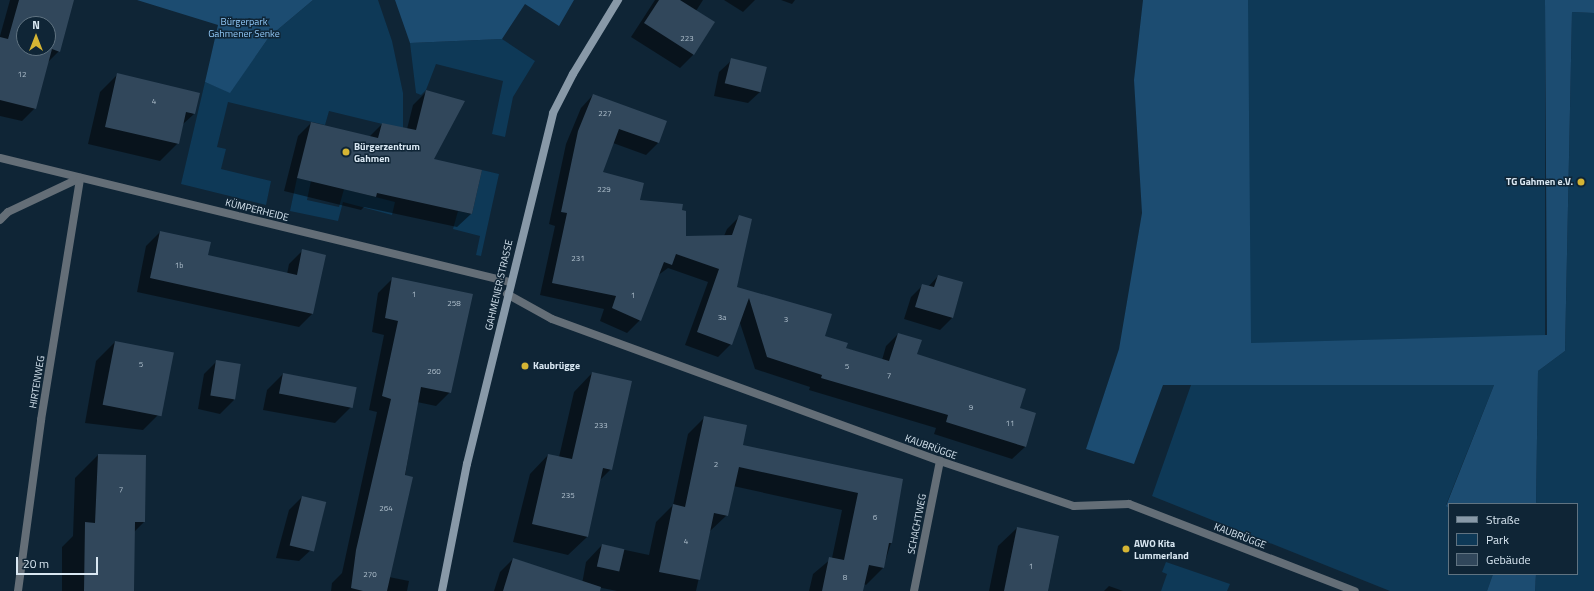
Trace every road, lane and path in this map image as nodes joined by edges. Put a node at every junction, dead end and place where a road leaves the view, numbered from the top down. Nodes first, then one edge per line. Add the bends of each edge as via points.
1 (618, 0) edge
2 (0, 158) edge
3 (80, 178) junction
4 (0, 220) edge
5 (510, 282) junction
6 (507, 294) junction
7 (940, 461) junction
8 (18, 591) edge
9 (442, 591) edge
10 (914, 591) edge
11 (1355, 591) edge

1 - 5 main road, GAHMENER STRASSE via 573,74 553,113
2 - 3 street, KÜMPERHEIDE
3 - 4 street via 8,212
3 - 5 street, KÜMPERHEIDE
3 - 8 street, HIRTENWEG via 41,420
5 - 6 main road, GAHMENER STRASSE
6 - 7 street, KAUBRÜGGE via 552,319
6 - 9 main road, GAHMENER STRASSE via 464,480
7 - 10 street, SCHACHTWEG
7 - 11 street, KAUBRÜGGE via 1074,506 1129,504

